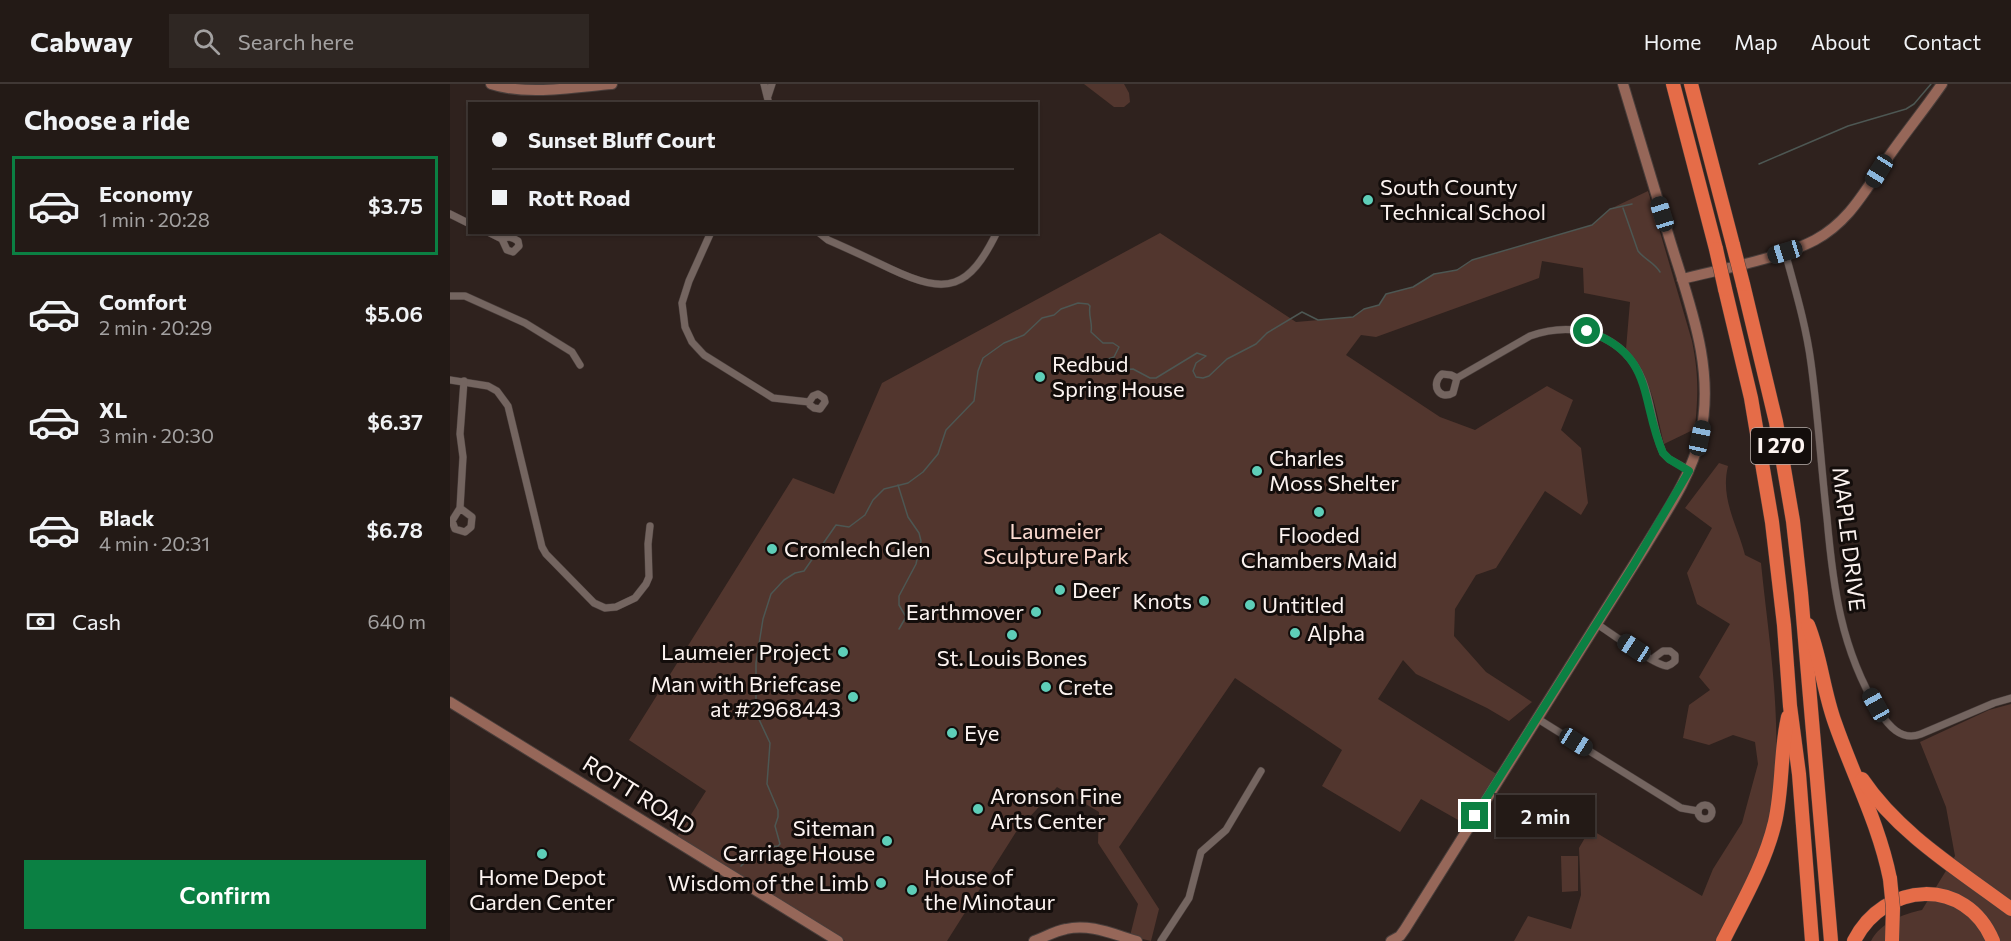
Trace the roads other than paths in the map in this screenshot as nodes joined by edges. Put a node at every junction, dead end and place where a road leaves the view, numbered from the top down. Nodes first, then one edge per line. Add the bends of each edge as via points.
1 (491, 84) edge
2 (612, 84) edge
3 (764, 84) edge
4 (772, 84) edge
5 (1623, 84) edge
6 (1673, 84) edge
7 (1691, 84) edge
8 (1942, 84) edge
9 (768, 101) edge
10 (450, 214) edge
11 (468, 223) edge
12 (492, 234) edge
13 (710, 234) edge
14 (820, 234) edge
15 (996, 234) edge
16 (502, 239) dead end
17 (1785, 252) junction
18 (1682, 279) junction
19 (450, 296) edge
20 (580, 365) dead end
21 (1457, 378) dead end
22 (450, 380) edge
23 (464, 381) junction
24 (809, 402) dead end
25 (1689, 471) junction
26 (460, 508) dead end
27 (650, 525) dead end
28 (1803, 612) junction
29 (1597, 624) junction
30 (1652, 659) dead end
31 (2011, 698) edge
32 (450, 702) edge
33 (1790, 706) junction
34 (1538, 719) junction
35 (1850, 760) junction
36 (1261, 771) dead end
37 (1698, 811) dead end
38 (2011, 909) edge
39 (1394, 940) edge
40 (838, 941) edge
41 (1034, 941) edge
42 (1137, 941) edge
43 (1161, 941) edge
44 (1723, 941) edge
45 (1812, 941) edge
46 (1831, 941) edge
47 (1854, 941) edge
48 (1892, 941) edge
49 (1993, 941) edge

1 - 2 street via 526,90
3 - 9 street
4 - 9 street
5 - 18 street
6 - 33 highway, I 270, bridge via 1751,398 1767,487
7 - 28 highway, I 270, bridge via 1769,388 1793,521
8 - 17 street via 1846,217 1813,241
10 - 11 street
12 - 16 street
13 - 24 street via 682,303 685,327 692,342 704,355 773,398
14 - 15 street via 932,285 961,280 978,267
17 - 18 street
17 - 31 street, MAPLE DRIVE via 1812,366 1836,602 1849,648 1868,692 1892,728 1910,737
18 - 25 street via 1706,376 1703,424
19 - 20 street via 465,296 525,323 572,352
21 - 25 street via 1542,331 1565,328 1596,334 1630,359 1642,379 1663,453
22 - 23 street
23 - 26 street
23 - 27 street via 494,389 508,406 542,547 594,603 616,608 642,590 649,577
25 - 29 street
28 - 35 highway via 1817,646 1834,722
28 - 46 highway, I 270
29 - 30 street
29 - 34 street
32 - 40 street, ROTT ROAD
33 - 44 highway via 1782,741 1782,779 1774,824 1759,868
33 - 45 highway, I 270
34 - 37 street via 1681,808
34 - 39 street via 1405,929
35 - 38 highway via 1896,820
35 - 48 highway, bridge via 1881,839 1890,879
36 - 43 street via 1226,830 1201,852 1189,898
41 - 42 street via 1073,928
47 - 49 highway via 1866,921 1882,906 1919,894 1944,897 1965,907 1983,924

